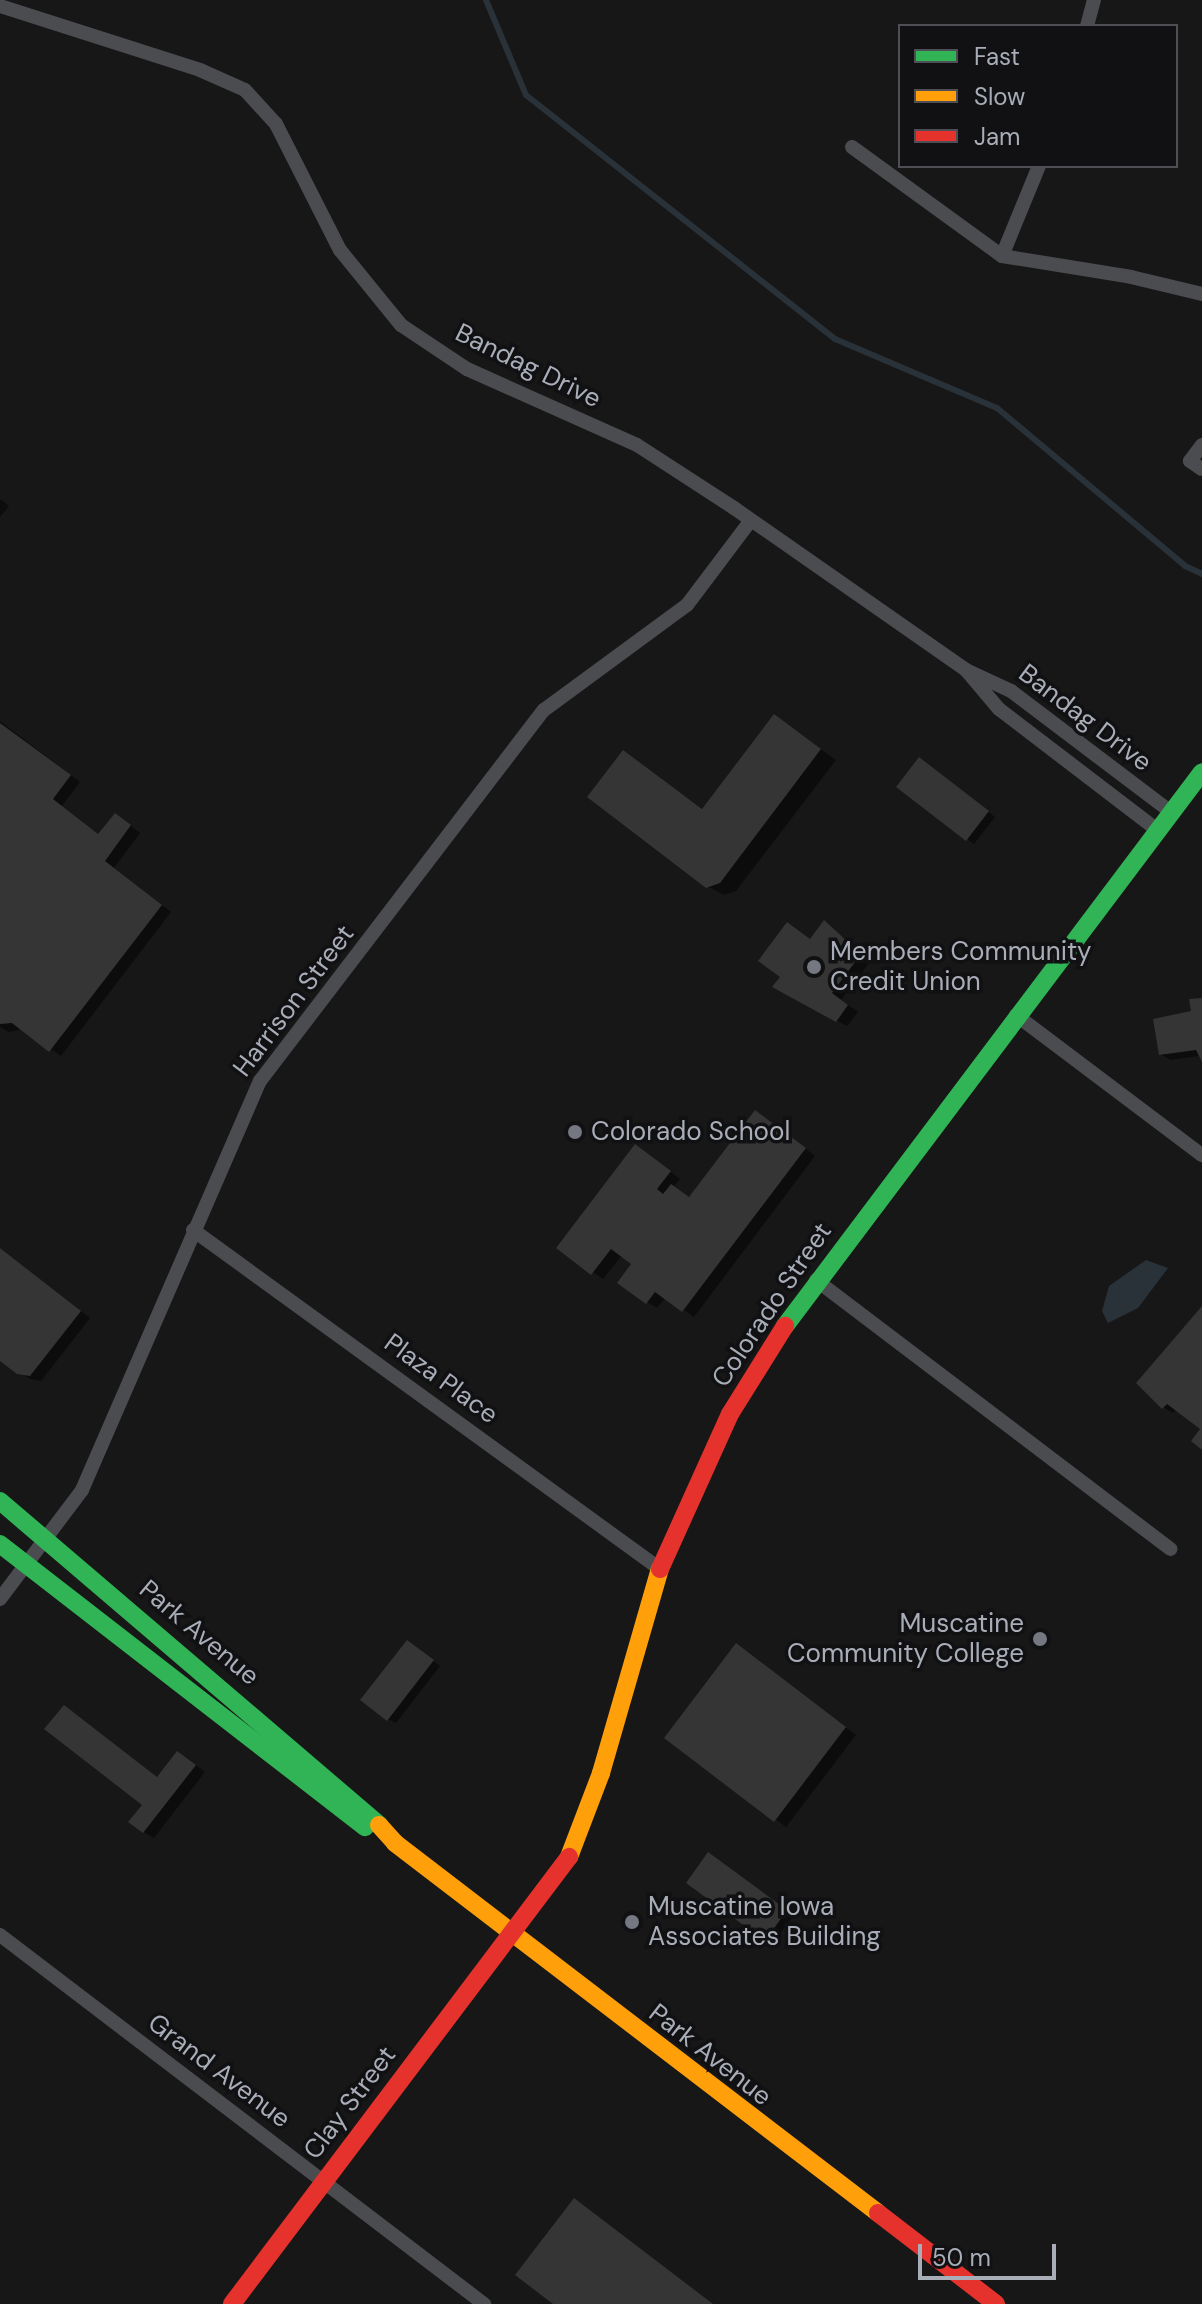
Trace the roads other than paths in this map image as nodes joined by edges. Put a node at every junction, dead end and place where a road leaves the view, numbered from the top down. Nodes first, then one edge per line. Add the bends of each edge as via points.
1 (1094, 0) edge
2 (0, 6) edge
3 (1088, 24) edge
4 (852, 147) dead end
5 (1038, 168) edge
6 (1002, 256) junction
7 (1196, 294) edge
8 (1202, 305) edge
9 (1202, 445) edge
10 (1202, 469) edge
11 (751, 520) junction
12 (966, 670) junction
13 (1202, 772) edge
14 (1171, 812) junction
15 (1157, 830) junction
16 (1016, 1015) junction
17 (1202, 1155) edge
18 (193, 1230) junction
19 (816, 1280) junction
20 (0, 1501) edge
21 (46, 1538) junction
22 (0, 1544) edge
23 (1170, 1549) dead end
24 (26, 1564) junction
25 (660, 1569) junction
26 (0, 1599) edge
27 (395, 1843) junction
28 (511, 1934) junction
29 (0, 1935) edge
30 (324, 2182) junction
31 (232, 2304) edge
32 (484, 2304) edge
33 (995, 2304) edge

1 - 3 street
2 - 11 street, Bandag Drive via 200,70 245,90 276,124 340,250 401,325 467,369 637,445
4 - 6 street
5 - 6 street
6 - 7 street via 1131,277
7 - 8 street
9 - 10 street via 1190,461
11 - 12 street, Bandag Drive
11 - 18 street, Harrison Street via 687,605 544,710 260,1081
12 - 14 street, Bandag Drive via 1011,691
12 - 15 street, Bandag Drive via 999,709
13 - 14 main road, Colorado Street
14 - 15 main road, Colorado Street
15 - 16 main road, Colorado Street
16 - 17 street
16 - 19 main road, Colorado Street
18 - 21 street, Harrison Street via 82,1490
18 - 25 street, Plaza Place
19 - 23 street
19 - 25 main road, Colorado Street via 730,1414
20 - 21 main road, Park Avenue
21 - 24 street, Harrison Street
21 - 27 main road, Park Avenue via 367,1811
22 - 24 main road, Park Avenue
24 - 26 street, Harrison Street
24 - 27 main road, Park Avenue via 335,1807
25 - 28 main road, Colorado Street via 582,1830 571,1854
27 - 28 main road, Park Avenue
28 - 30 main road, Clay Street
28 - 33 main road, Park Avenue
29 - 30 street, Grand Avenue
30 - 31 main road, Clay Street
30 - 32 street, Grand Avenue

